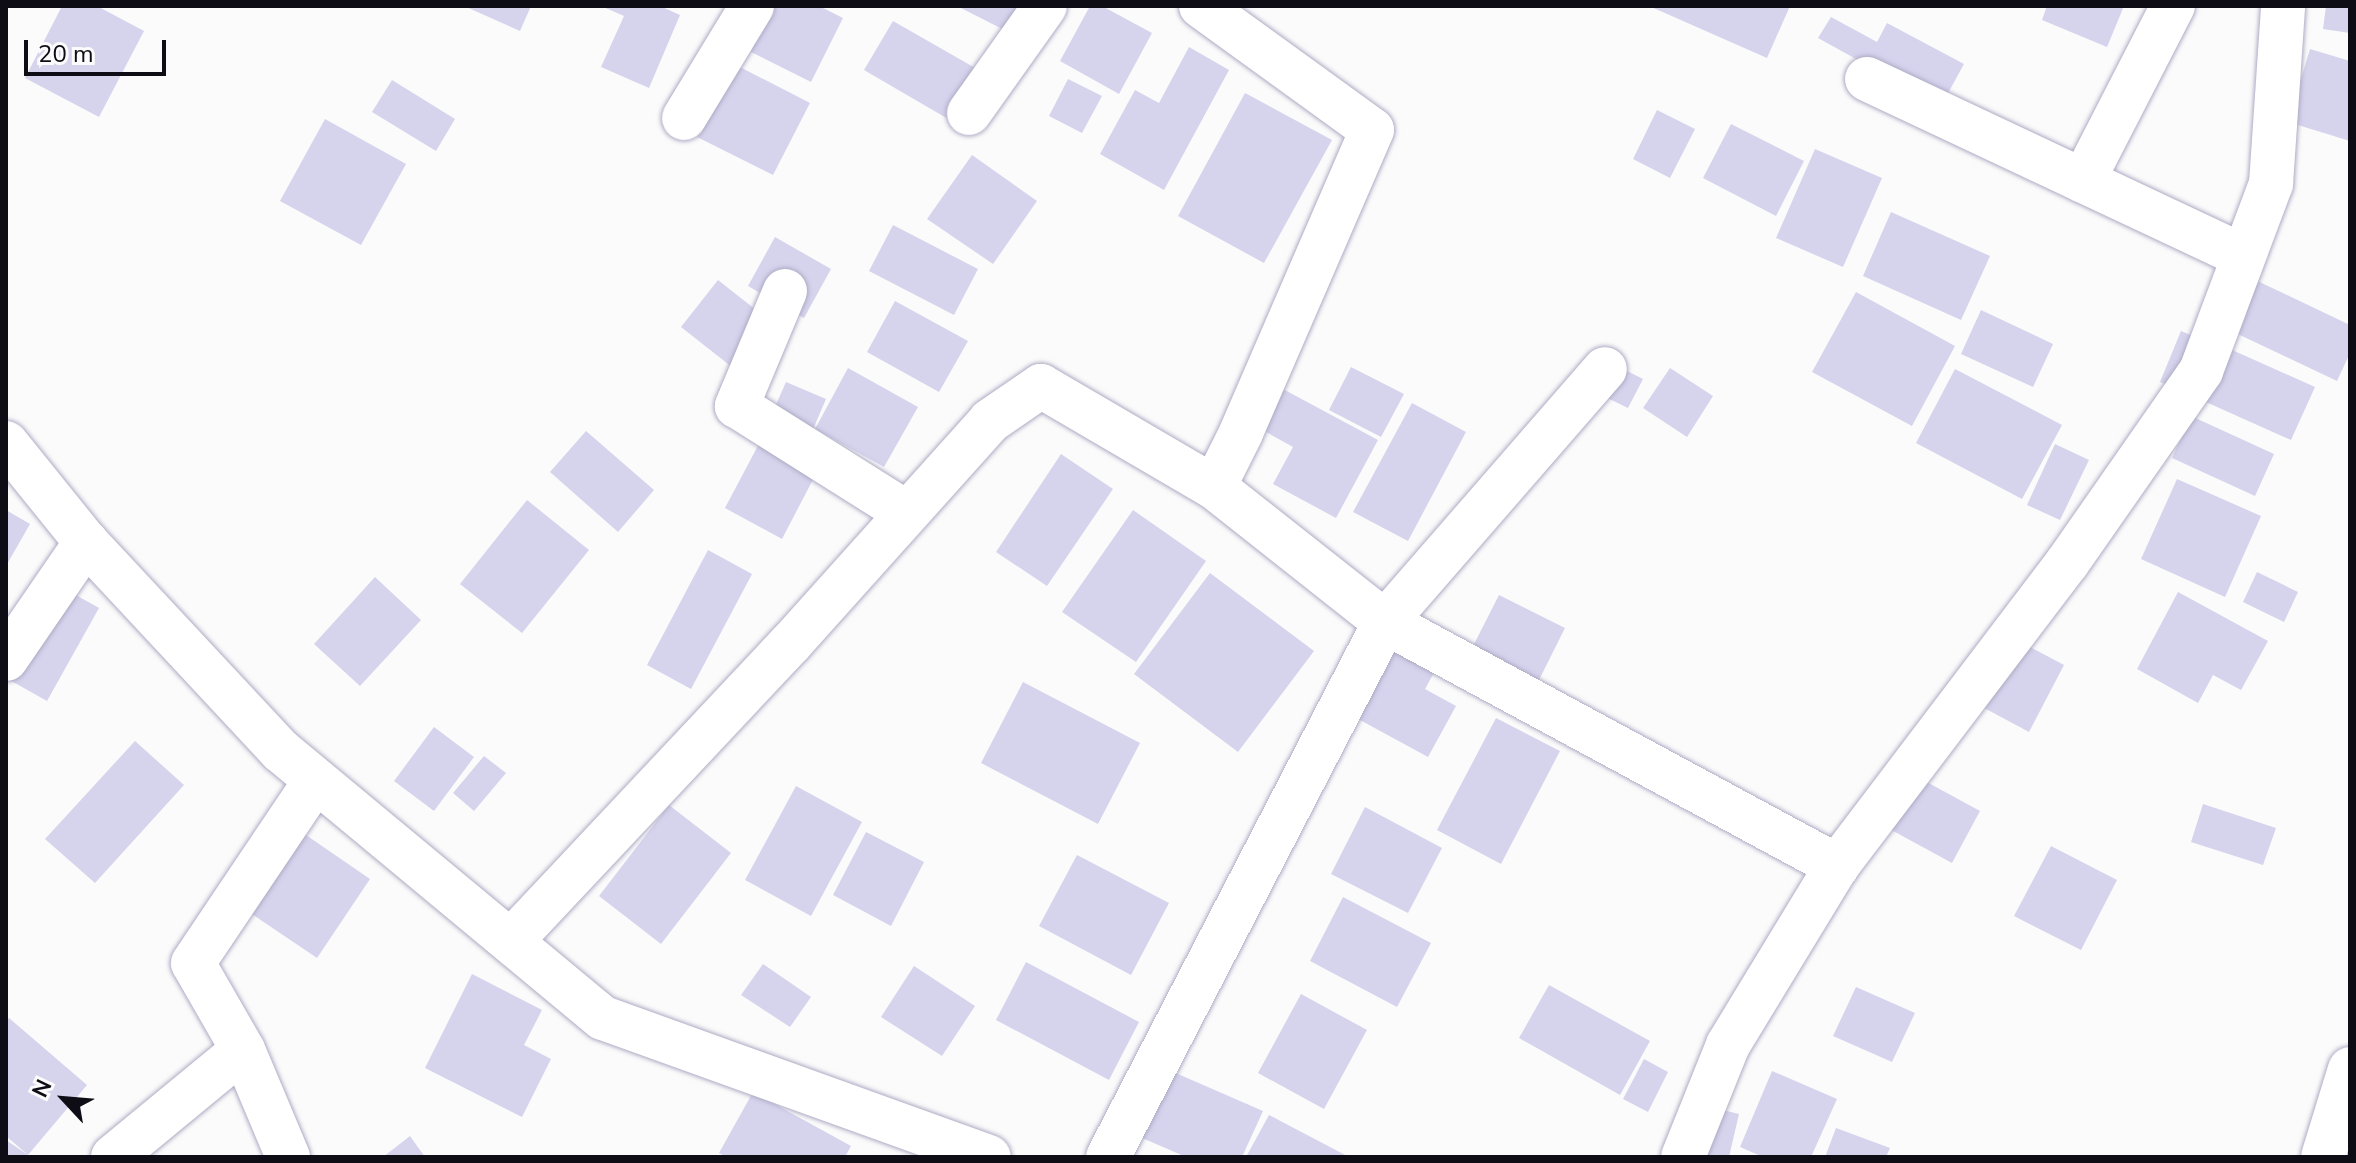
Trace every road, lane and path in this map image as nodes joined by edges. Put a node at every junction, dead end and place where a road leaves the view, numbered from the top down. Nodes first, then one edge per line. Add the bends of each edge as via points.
1 (752, 6) edge
2 (1045, 6) edge
3 (1201, 6) edge
4 (2173, 6) edge
5 (2283, 6) edge
6 (1867, 79) dead end
7 (969, 113) dead end
8 (684, 118) dead end
9 (2083, 181) junction
10 (2243, 256) junction
11 (785, 291) dead end
12 (1605, 369) dead end
13 (6, 443) edge
14 (1214, 487) junction
15 (907, 513) junction
16 (86, 542) junction
17 (1385, 622) junction
18 (6, 659) edge
19 (316, 780) junction
20 (1837, 866) junction
21 (511, 941) junction
22 (243, 1050) junction
23 (2350, 1069) edge
24 (969, 1154) edge
25 (113, 1157) edge
26 (288, 1157) edge
27 (1108, 1157) edge
28 (1683, 1157) edge
29 (2323, 1157) edge

1 - 8 street
2 - 7 street
3 - 14 street via 1372,130
4 - 9 street
5 - 10 street via 2271,184
6 - 9 street
9 - 10 street
10 - 20 street via 2201,371 2067,563
11 - 15 street via 737,406
12 - 17 street
13 - 16 street
14 - 15 street via 1041,386 990,421
14 - 17 street
15 - 21 street
16 - 18 street
16 - 19 street via 281,751
17 - 20 street
17 - 27 street
19 - 21 street
19 - 22 street via 193,963
20 - 28 street via 1728,1045
21 - 24 street via 603,1018
22 - 25 street
22 - 26 street
23 - 29 street

